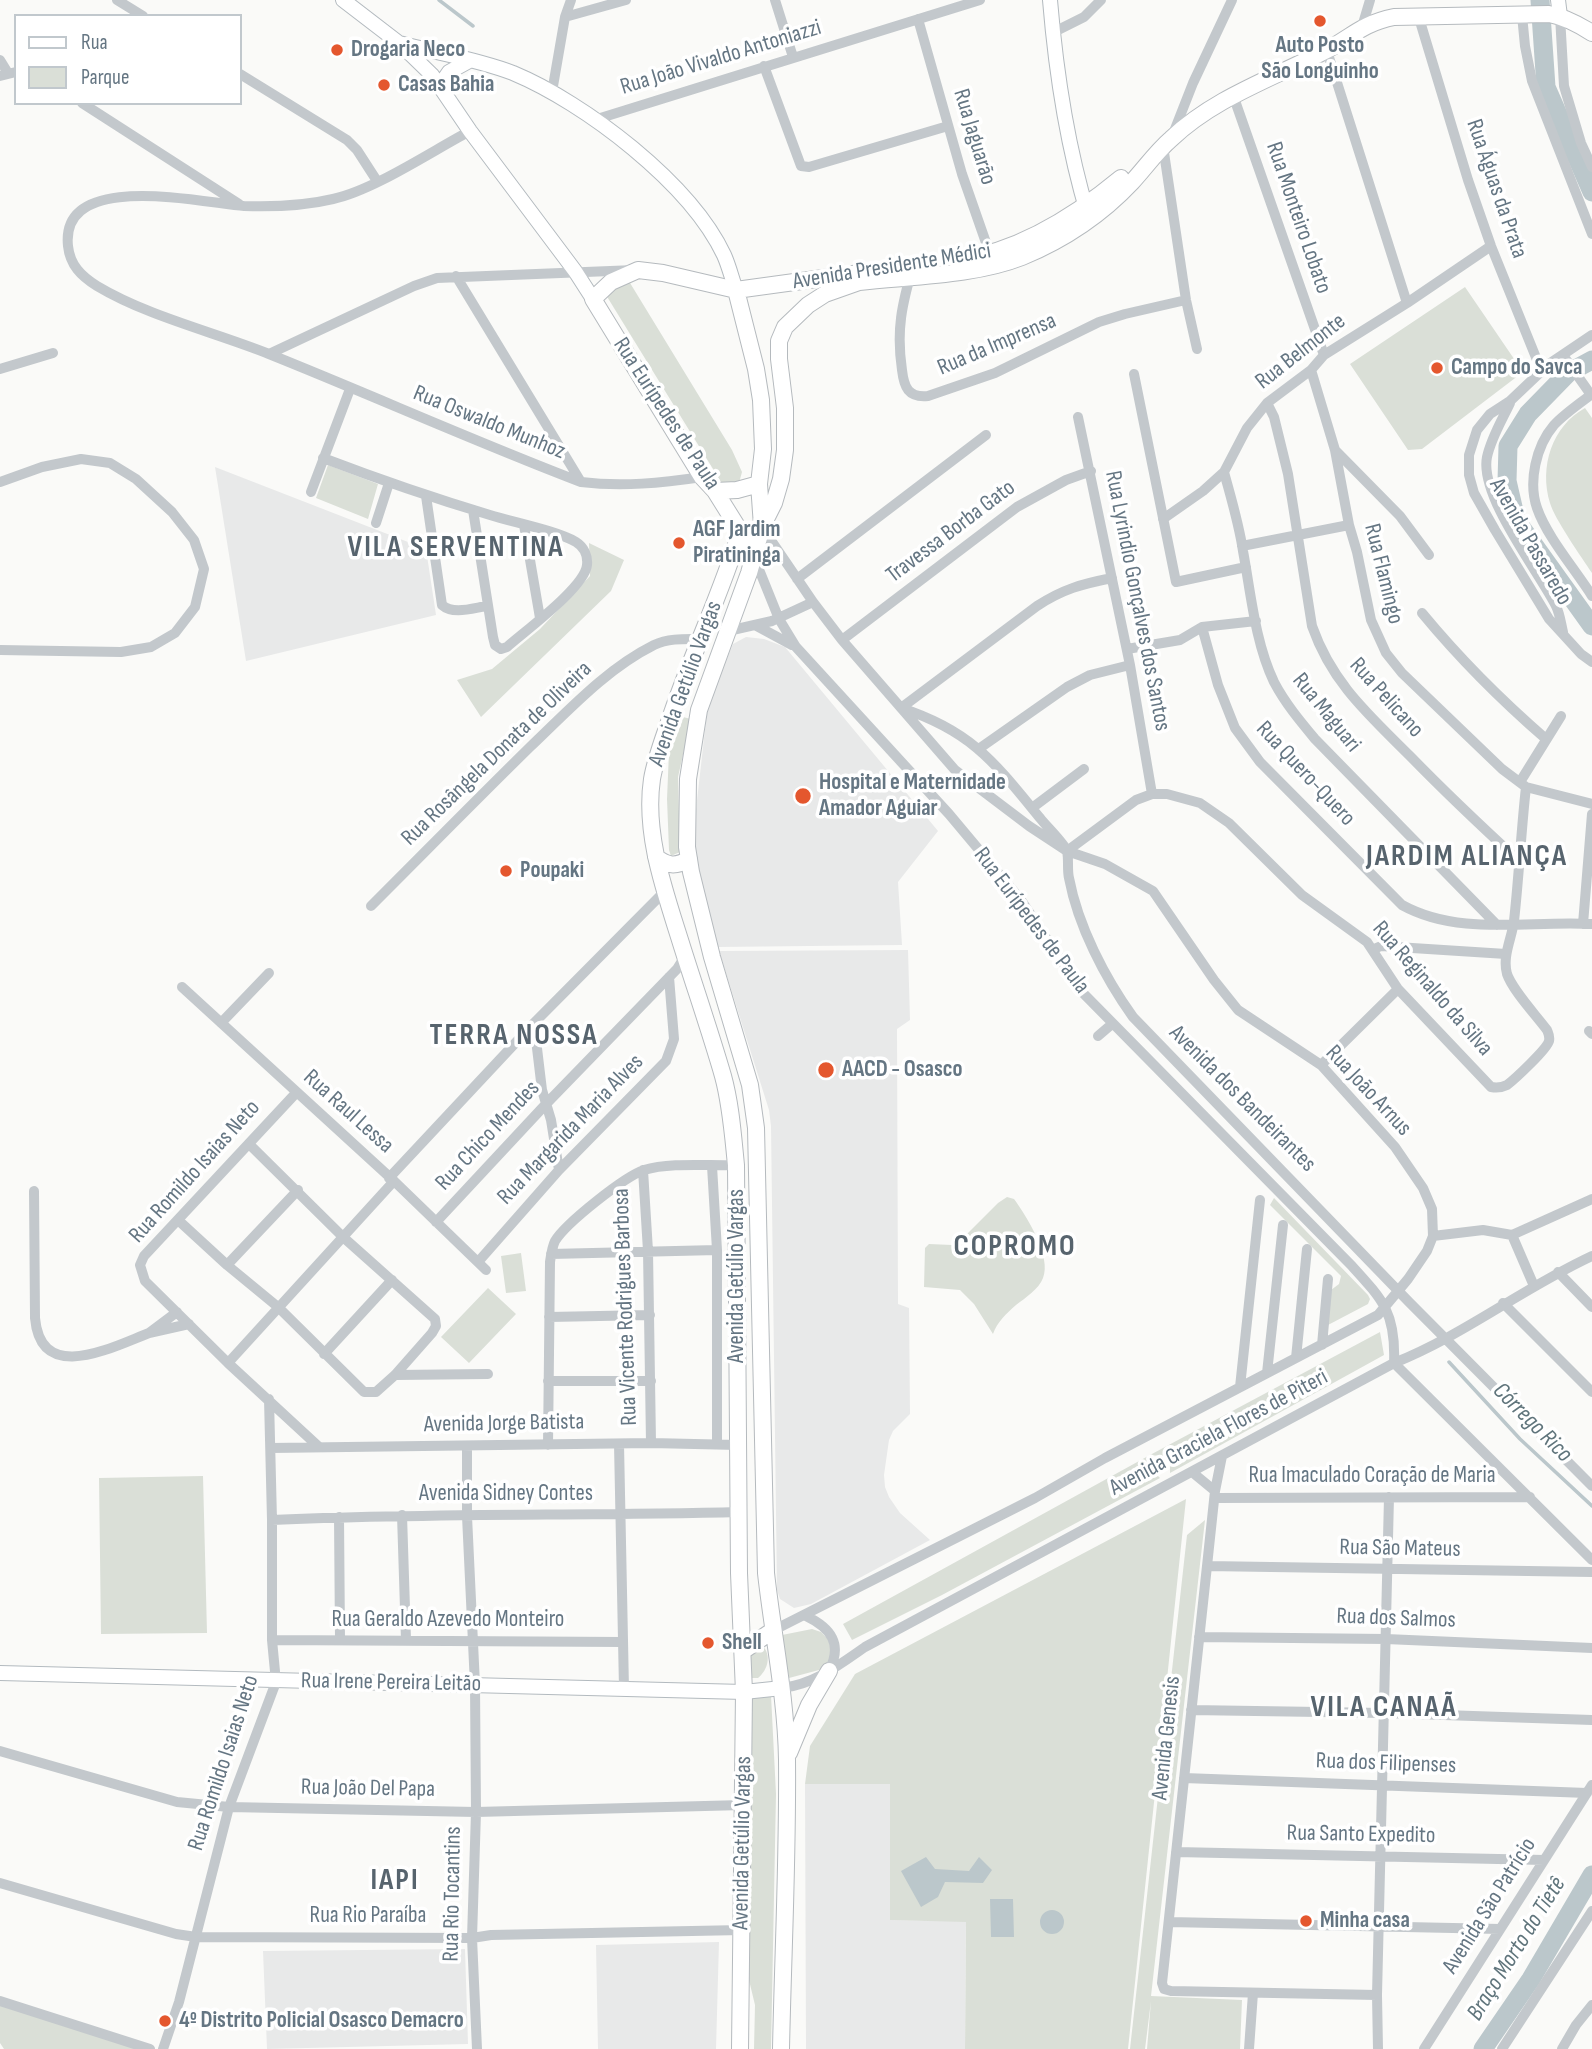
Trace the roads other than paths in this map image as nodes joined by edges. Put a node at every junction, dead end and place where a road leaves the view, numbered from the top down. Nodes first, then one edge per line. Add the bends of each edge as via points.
1 (117, 0) edge
2 (343, 0) edge
3 (571, 0) edge
4 (626, 0) edge
5 (775, 0) edge
6 (981, 0) edge
7 (1049, 0) edge
8 (1101, 0) edge
9 (1232, 0) edge
10 (1370, 0) edge
11 (1525, 10) edge
12 (1556, 10) edge
13 (140, 14) edge
14 (565, 17) junction
15 (1419, 18) junction
16 (918, 19) junction
17 (1362, 27) junction
18 (1052, 33) junction
19 (1592, 33) edge
20 (399, 43) junction
21 (1327, 51) junction
22 (793, 57) junction
23 (0, 60) edge
24 (469, 61) junction
25 (764, 66) junction
26 (8, 74) edge
27 (242, 75) edge
28 (440, 85) junction
29 (552, 92) junction
30 (1233, 95) junction
31 (85, 105) edge
32 (594, 120) junction
33 (948, 126) junction
34 (470, 131) junction
35 (1168, 141) junction
36 (1592, 167) edge
37 (377, 181) junction
38 (241, 205) junction
39 (1087, 212) junction
40 (1592, 234) edge
41 (1491, 246) junction
42 (992, 260) junction
43 (638, 270) junction
44 (575, 271) junction
45 (912, 271) junction
46 (456, 276) junction
47 (736, 290) junction
48 (593, 299) junction
49 (1186, 300) junction
50 (1407, 303) junction
51 (785, 327) joint
52 (1592, 335) edge
53 (1197, 349) dead end
54 (53, 353) dead end
55 (269, 354) junction
56 (1324, 355) junction
57 (1563, 355) junction
58 (0, 369) edge
59 (1311, 370) junction
60 (1541, 370) junction
61 (1134, 374) dead end
62 (350, 389) junction
63 (1590, 399) edge
64 (1510, 401) junction
65 (1266, 403) junction
66 (1078, 417) dead end
67 (986, 435) dead end
68 (1335, 450) junction
69 (323, 458) junction
70 (1091, 471) junction
71 (1224, 472) junction
72 (702, 477) junction
73 (0, 482) edge
74 (582, 482) junction
75 (389, 483) junction
76 (759, 484) junction
77 (715, 491) junction
78 (310, 492) dead end
79 (426, 496) junction
80 (473, 510) junction
81 (1163, 519) junction
82 (376, 523) dead end
83 (524, 525) junction
84 (1349, 525) junction
85 (762, 527) junction
86 (741, 529) junction
87 (1298, 536) junction
88 (1242, 546) junction
89 (1429, 555) dead end
90 (754, 556) junction
91 (1246, 567) junction
92 (1112, 578) junction
93 (797, 579) junction
94 (1592, 596) edge
95 (813, 602) junction
96 (487, 606) junction
97 (1422, 613) dead end
98 (540, 618) junction
99 (779, 619) junction
100 (1256, 621) junction
101 (755, 625) junction
102 (1202, 627) junction
103 (728, 631) junction
104 (1563, 632) junction
105 (701, 639) junction
106 (842, 640) junction
107 (796, 647) junction
108 (1127, 649) junction
109 (0, 650) edge
110 (1592, 662) edge
111 (1130, 665) junction
112 (901, 708) junction
113 (1560, 716) dead end
114 (1546, 739) junction
115 (980, 748) junction
116 (1084, 769) dead end
117 (1523, 785) junction
118 (1152, 794) junction
119 (1592, 804) edge
120 (1032, 808) junction
121 (1592, 814) edge
122 (1067, 851) junction
123 (656, 857) junction
124 (689, 859) junction
125 (1518, 860) junction
126 (665, 891) junction
127 (371, 906) dead end
128 (1514, 924) junction
129 (1587, 924) edge
130 (1497, 925) junction
131 (1374, 949) junction
132 (1506, 954) junction
133 (685, 957) junction
134 (269, 973) dead end
135 (669, 977) junction
136 (182, 986) dead end
137 (1398, 989) junction
138 (221, 1023) junction
139 (534, 1023) junction
140 (1112, 1024) junction
141 (1098, 1036) dead end
142 (1321, 1065) junction
143 (296, 1093) junction
144 (546, 1104) junction
145 (249, 1144) junction
146 (736, 1165) junction
147 (712, 1166) junction
148 (559, 1170) junction
149 (643, 1170) junction
150 (391, 1179) junction
151 (298, 1190) junction
152 (34, 1191) dead end
153 (1592, 1199) edge
154 (1260, 1200) dead end
155 (178, 1220) junction
156 (436, 1222) junction
157 (1283, 1225) dead end
158 (1512, 1235) junction
159 (1433, 1236) junction
160 (343, 1237) junction
161 (1307, 1249) dead end
162 (717, 1250) junction
163 (648, 1251) junction
164 (551, 1254) junction
165 (1592, 1256) edge
166 (227, 1265) junction
167 (482, 1266) joint
168 (1558, 1272) junction
169 (1328, 1279) dead end
170 (392, 1280) junction
171 (1534, 1286) junction
172 (1399, 1291) junction
173 (1503, 1303) junction
174 (278, 1307) junction
175 (1386, 1307) junction
176 (1592, 1307) edge
177 (177, 1312) junction
178 (650, 1315) junction
179 (549, 1317) junction
180 (189, 1324) junction
181 (149, 1333) junction
182 (1448, 1339) junction
183 (1322, 1345) junction
184 (324, 1354) junction
185 (1296, 1358) junction
186 (228, 1363) junction
187 (1394, 1363) junction
188 (1267, 1373) junction
189 (488, 1374) dead end
190 (395, 1375) junction
191 (548, 1381) junction
192 (651, 1381) junction
193 (1240, 1387) junction
194 (1592, 1392) edge
195 (269, 1399) junction
196 (651, 1443) junction
197 (619, 1444) junction
198 (717, 1444) junction
199 (548, 1445) junction
200 (738, 1445) junction
201 (318, 1447) junction
202 (467, 1447) junction
203 (271, 1448) junction
204 (1222, 1456) junction
205 (1192, 1472) junction
206 (1592, 1486) edge
207 (1215, 1494) junction
208 (1389, 1497) junction
209 (1530, 1497) junction
210 (739, 1512) junction
211 (402, 1515) junction
212 (620, 1515) junction
213 (467, 1516) junction
214 (339, 1517) junction
215 (272, 1520) junction
216 (1592, 1560) edge
217 (1207, 1566) junction
218 (1388, 1570) junction
219 (1592, 1572) edge
220 (806, 1616) junction
221 (772, 1631) junction
222 (1199, 1637) junction
223 (1386, 1639) junction
224 (272, 1640) junction
225 (340, 1640) junction
226 (406, 1640) junction
227 (474, 1642) junction
228 (623, 1642) junction
229 (835, 1647) junction
230 (865, 1647) junction
231 (1592, 1648) edge
232 (743, 1651) junction
233 (829, 1671) junction
234 (0, 1673) edge
235 (276, 1682) junction
236 (475, 1685) junction
237 (782, 1688) junction
238 (624, 1689) junction
239 (744, 1692) junction
240 (1191, 1710) junction
241 (1384, 1713) junction
242 (1592, 1720) edge
243 (0, 1751) edge
244 (787, 1759) junction
245 (1184, 1778) junction
246 (1382, 1784) junction
247 (1590, 1789) edge
248 (743, 1805) junction
249 (229, 1807) junction
250 (476, 1812) junction
251 (1176, 1852) junction
252 (1381, 1856) junction
253 (1544, 1860) junction
254 (0, 1883) edge
255 (1592, 1910) edge
256 (1169, 1922) junction
257 (1379, 1927) junction
258 (1500, 1929) junction
259 (742, 1930) junction
260 (196, 1937) junction
261 (472, 1938) junction
262 (1253, 1993) junction
263 (1377, 1995) junction
264 (0, 2001) edge
265 (1592, 2005) edge
266 (741, 2047) edge
267 (150, 2049) edge
268 (163, 2049) edge
269 (477, 2049) edge
270 (781, 2049) edge
271 (1249, 2049) edge
272 (1378, 2049) edge
273 (1424, 2049) edge
274 (1502, 2049) edge
275 (1562, 2049) edge

1 - 13 street
2 - 20 street
3 - 14 street
4 - 14 street
5 - 22 street
6 - 16 street, Rua João Vivaldo Antoniazzi
7 - 18 street
8 - 18 street via 1084,17
9 - 35 street
10 - 17 street
11 - 12 main road, Avenida Presidente Médici
11 - 15 main road, Avenida Presidente Médici
11 - 40 street via 1532,81
12 - 19 main road, Avenida Presidente Médici
12 - 36 street via 1564,86
14 - 29 street
15 - 17 main road, Avenida Presidente Médici via 1394,17
15 - 41 street, Rua Águas da Prata
16 - 22 street, Rua João Vivaldo Antoniazzi
16 - 33 street, Rua Jaguarão
17 - 21 main road, Avenida Presidente Médici
18 - 39 street
20 - 24 street
20 - 28 street, Rua Eurípedes de Paula
21 - 30 main road, Avenida Presidente Médici
21 - 50 street
22 - 25 street, Rua João Vivaldo Antoniazzi
23 - 26 street
24 - 28 street via 449,72
24 - 29 street via 496,67
25 - 32 street, Rua João Vivaldo Antoniazzi
25 - 33 street via 798,163 809,167
27 - 37 street via 347,140
28 - 34 street, Rua Eurípedes de Paula
29 - 32 street
30 - 35 main road, Avenida Presidente Médici
30 - 56 street, Rua Monteiro Lobato
31 - 38 street
32 - 47 street via 656,170 702,219 724,255
33 - 42 street, Rua Jaguarão
34 - 37 street, Rua Oswaldo Munhoz
34 - 44 street, Rua Eurípedes de Paula
35 - 39 main road, Avenida Presidente Médici
35 - 49 street
37 - 38 street, Rua Oswaldo Munhoz via 312,204
38 - 55 street, Rua Oswaldo Munhoz via 155,197 106,198 82,210 73,221 67,245 77,272 99,287
39 - 42 main road, Avenida Presidente Médici
41 - 50 street, Rua Belmonte
41 - 60 street, Rua Águas da Prata
42 - 45 main road, Avenida Presidente Médici
43 - 44 street
43 - 47 main road
43 - 48 main road via 611,282
44 - 46 street
44 - 48 street, Rua Eurípedes de Paula
45 - 47 main road, Avenida Presidente Médici
45 - 49 street, Rua da Imprensa via 898,328 899,350 903,383 918,397 995,373 1099,322
45 - 51 main road, Avenida Presidente Médici via 840,288 808,304
46 - 55 street via 414,286
46 - 74 street
47 - 76 main road, Avenida Getúlio Vargas via 761,401
48 - 72 main road, Rua Eurípedes de Paula
49 - 53 street
50 - 56 street, Rua Belmonte
51 - 85 main road, Avenida Getúlio Vargas via 779,359 785,450 774,503
52 - 57 street, Avenida Passaredo
54 - 58 street
55 - 62 street, Rua Oswaldo Munhoz
56 - 59 street, Rua Belmonte
57 - 60 street, Avenida Passaredo
57 - 63 street
59 - 65 street, Rua Belmonte
59 - 68 street, Rua Flamingo
60 - 64 street, Avenida Passaredo
61 - 81 street
62 - 69 street
62 - 74 street, Rua Oswaldo Munhoz
63 - 94 street via 1553,426 1538,452 1534,491 1544,523
64 - 104 street, Avenida Passaredo via 1486,460 1487,473 1506,523 1557,608
64 - 104 street, Avenida Passaredo via 1477,430 1469,455 1469,475 1495,530 1545,612
65 - 71 street, Rua Belmonte
65 - 87 street, Rua Pelicano via 1288,474
66 - 70 street, Rua Lyrindio Gonçalves dos Santos
67 - 93 street
68 - 84 street, Rua Flamingo
68 - 89 street via 1400,516
69 - 75 street
69 - 78 street
70 - 92 street, Rua Lyrindio Gonçalves dos Santos
70 - 106 street, Travessa Borba Gato via 1057,484 1017,508
71 - 81 street, Rua Belmonte
71 - 88 street, Rua Maguari
72 - 74 street, Rua Oswaldo Munhoz via 654,484
72 - 77 main road, Rua Eurípedes de Paula
73 - 109 street via 81,459 110,463 136,479 172,512 194,540 204,569 195,607 175,633 150,648 121,652
75 - 79 street
75 - 82 street
76 - 77 main road
76 - 85 main road, Avenida Getúlio Vargas
77 - 86 main road, Rua Eurípedes de Paula
79 - 80 street
79 - 96 street via 442,606 456,610
80 - 83 street
80 - 96 street
81 - 91 street via 1176,582
83 - 98 street
83 - 98 street via 577,543 586,553 584,577
84 - 87 street
84 - 117 street, Rua Flamingo via 1371,620 1386,653
85 - 90 main road, Avenida Getúlio Vargas
85 - 93 street
86 - 90 main road, Rua Eurípedes de Paula
86 - 105 main road, Avenida Getúlio Vargas
87 - 88 street
87 - 125 street, Rua Pelicano via 1312,625 1335,676
88 - 91 street, Rua Maguari
90 - 99 street, Rua Eurípedes de Paula
90 - 103 main road, Avenida Getúlio Vargas
91 - 100 street, Rua Maguari
92 - 108 street, Rua Lyrindio Gonçalves dos Santos
92 - 112 street via 1077,585 1037,606
93 - 95 street
95 - 99 street
95 - 106 street
96 - 98 street via 495,645 501,649
97 - 114 street via 1502,701
99 - 101 street
99 - 107 street, Rua Eurípedes de Paula
100 - 102 street
100 - 130 street, Rua Maguari via 1273,681 1289,707
101 - 103 street
101 - 107 street
102 - 108 street via 1180,640
102 - 130 street, Rua Quero-Quero via 1235,728 1260,762 1402,905 1421,916 1448,922
103 - 124 main road, Avenida Getúlio Vargas via 696,720 688,779
104 - 110 street, Avenida Passaredo
105 - 123 main road, Avenida Getúlio Vargas via 656,760 652,781
105 - 127 street, Rua Rosângela Donata de Oliveira via 656,644 608,675 491,784
106 - 112 street
107 - 140 street, Rua Eurípedes de Paula via 949,814 1035,918 1074,983
108 - 111 street, Rua Lyrindio Gonçalves dos Santos
111 - 115 street via 1067,687
111 - 118 street, Rua Lyrindio Gonçalves dos Santos
112 - 115 street via 930,717
112 - 122 street via 956,770
113 - 114 street
114 - 117 street
115 - 120 street
116 - 120 street
117 - 119 street, Rua Flamingo
117 - 125 street
118 - 122 street via 1136,800
118 - 131 street, Rua Reginaldo da Silva via 1183,797 1215,811 1302,895
120 - 122 street
121 - 129 street
122 - 142 street, Rua João Arnus via 1105,864 1153,891 1238,1010
122 - 172 street, Avenida dos Bandeirantes via 1069,878 1083,920 1109,980 1133,1017
123 - 124 main road via 668,865
123 - 126 main road, Avenida Getúlio Vargas
124 - 221 main road, Avenida Getúlio Vargas via 750,1085 756,1128 766,1573
125 - 128 street
126 - 133 main road, Avenida Getúlio Vargas
126 - 139 street
128 - 129 street, Rua Quero-Quero
128 - 130 street, Rua Quero-Quero
128 - 132 street
131 - 132 street
131 - 137 street, Rua Reginaldo da Silva
132 - 137 street, Rua Reginaldo da Silva via 1507,973 1515,989 1550,1037 1549,1044 1507,1085 1498,1088 1491,1087
133 - 135 street, Rua Chico Mendes
133 - 146 main road, Avenida Getúlio Vargas via 724,1077
134 - 138 street
135 - 144 street, Rua Chico Mendes
135 - 148 street, Rua Margarida Maria Alves via 674,1039 666,1061
136 - 138 street, Rua Raul Lessa
137 - 142 street
138 - 143 street, Rua Raul Lessa
139 - 144 street
139 - 150 street
140 - 141 street
140 - 175 street, Rua Eurípedes de Paula via 1352,1266
142 - 159 street, Rua João Arnus via 1395,1147 1423,1188 1432,1209
143 - 145 street, Rua Romildo Isaias Neto
143 - 150 street, Rua Raul Lessa
144 - 148 street
144 - 156 street, Rua Chico Mendes
145 - 151 street
145 - 155 street, Rua Romildo Isaias Neto
146 - 147 street
146 - 200 main road, Avenida Getúlio Vargas
147 - 149 street
147 - 162 street, Avenida Getúlio Vargas
148 - 167 street, Rua Margarida Maria Alves
149 - 163 street, Rua Vicente Rodrigues Barbosa
149 - 164 street via 625,1179 564,1229
150 - 156 street, Rua Raul Lessa
150 - 160 street
151 - 160 street
151 - 166 street
152 - 181 street via 35,1318 43,1343 51,1351 78,1357
153 - 158 street
154 - 193 street
155 - 166 street
155 - 177 street, Rua Romildo Isaias Neto via 140,1265 145,1281
156 - 167 street, Rua Raul Lessa
157 - 188 street
158 - 159 street via 1483,1230
158 - 171 street
159 - 172 street
160 - 170 street
160 - 174 street
161 - 185 street
162 - 163 street
162 - 198 street, Avenida Getúlio Vargas
163 - 164 street
163 - 178 street, Rua Vicente Rodrigues Barbosa
164 - 179 street
165 - 168 street, Avenida Graciela Flores de Piteri
166 - 174 street
168 - 171 street, Avenida Graciela Flores de Piteri
168 - 176 street
169 - 183 street
170 - 184 street
170 - 190 street via 431,1315 436,1326
171 - 173 street, Avenida Graciela Flores de Piteri
172 - 175 street, Avenida Graciela Flores de Piteri
172 - 182 street, Avenida dos Bandeirantes
173 - 182 street, Avenida Graciela Flores de Piteri
173 - 194 street
174 - 184 street
174 - 186 street
175 - 183 street, Avenida Graciela Flores de Piteri
175 - 187 street, Rua Eurípedes de Paula via 1392,1322
177 - 180 street, Rua Romildo Isaias Neto
177 - 181 street
178 - 179 street
178 - 192 street, Rua Vicente Rodrigues Barbosa
179 - 191 street
180 - 181 street
180 - 186 street, Rua Romildo Isaias Neto
182 - 187 street, Avenida Graciela Flores de Piteri
182 - 206 street, Avenida dos Bandeirantes
183 - 185 street, Avenida Graciela Flores de Piteri
184 - 190 street via 364,1392 376,1392
185 - 188 street, Avenida Graciela Flores de Piteri
186 - 195 street, Rua Romildo Isaias Neto
187 - 204 street, Avenida Graciela Flores de Piteri
187 - 209 street
188 - 193 street, Avenida Graciela Flores de Piteri
189 - 190 street
191 - 192 street
191 - 199 street
192 - 196 street, Rua Vicente Rodrigues Barbosa
193 - 220 street, Avenida Graciela Flores de Piteri
195 - 201 street, Rua Romildo Isaias Neto
195 - 203 street, Rua Romildo Isaias Neto
196 - 197 street, Avenida Jorge Batista
196 - 198 street, Avenida Jorge Batista
197 - 199 street, Avenida Jorge Batista
197 - 212 street
198 - 200 street, Avenida Jorge Batista
199 - 202 street, Avenida Jorge Batista
200 - 210 main road, Avenida Getúlio Vargas
201 - 202 street, Avenida Jorge Batista
201 - 203 street, Avenida Jorge Batista
202 - 213 street, Rua Rio Tocantins
203 - 215 street, Rua Romildo Isaias Neto
204 - 205 street, Avenida Graciela Flores de Piteri
204 - 207 street, Avenida Genesis
205 - 207 street
205 - 230 street, Avenida Graciela Flores de Piteri
207 - 208 street, Rua Imaculado Coração de Maria
207 - 217 street, Avenida Genesis
208 - 209 street, Rua Imaculado Coração de Maria
208 - 218 street
209 - 216 street
210 - 212 street, Avenida Sidney Contes
210 - 232 main road, Avenida Getúlio Vargas
211 - 213 street, Avenida Sidney Contes
211 - 214 street, Avenida Sidney Contes
211 - 226 street
212 - 213 street, Avenida Sidney Contes
212 - 228 street
213 - 227 street, Rua Rio Tocantins
214 - 215 street, Avenida Sidney Contes
214 - 225 street
215 - 224 street, Rua Romildo Isaias Neto
217 - 218 street, Rua São Mateus
217 - 222 street, Avenida Genesis
218 - 219 street, Rua São Mateus
218 - 223 street
220 - 221 street, Avenida Graciela Flores de Piteri
220 - 229 street via 825,1628
221 - 232 main road
221 - 237 main road, Avenida Getúlio Vargas
222 - 223 street, Rua dos Salmos
222 - 240 street, Avenida Genesis
223 - 231 street, Rua dos Salmos
223 - 241 street
224 - 225 street, Rua Geraldo Azevedo Monteiro
224 - 235 street, Rua Romildo Isaias Neto
225 - 226 street, Rua Geraldo Azevedo Monteiro
226 - 227 street, Rua Geraldo Azevedo Monteiro
227 - 228 street, Rua Geraldo Azevedo Monteiro
227 - 236 street, Rua Rio Tocantins
228 - 238 street
229 - 230 street, Avenida Graciela Flores de Piteri
229 - 233 street
230 - 233 street, Avenida Graciela Flores de Piteri
232 - 239 main road, Avenida Getúlio Vargas
233 - 237 street, Avenida Graciela Flores de Piteri via 812,1681
233 - 244 main road
234 - 235 street, Rua Irene Pereira Leitão
235 - 236 street, Rua Irene Pereira Leitão
235 - 249 street, Rua Romildo Isaias Neto
236 - 238 street, Rua Irene Pereira Leitão
236 - 250 street, Rua Rio Tocantins
237 - 239 street, Rua Irene Pereira Leitão
237 - 244 main road, Avenida Getúlio Vargas
238 - 239 street, Rua Irene Pereira Leitão
239 - 248 main road, Avenida Getúlio Vargas
240 - 241 street
240 - 245 street, Avenida Genesis
241 - 242 street
241 - 246 street
243 - 249 street, Rua João Del Papa via 177,1802
244 - 270 main road, Avenida Getúlio Vargas
245 - 246 street, Rua dos Filipenses
245 - 251 street, Avenida Genesis
246 - 247 street, Rua dos Filipenses
246 - 252 street
247 - 253 street, Avenida São Patrício
248 - 250 street, Rua João Del Papa
248 - 259 main road, Avenida Getúlio Vargas
249 - 250 street, Rua João Del Papa
249 - 260 street, Rua Romildo Isaias Neto
250 - 261 street, Rua Rio Tocantins
251 - 252 street, Rua Santo Expedito
251 - 256 street, Avenida Genesis
252 - 253 street, Rua Santo Expedito
252 - 257 street
253 - 258 street, Avenida São Patrício
254 - 260 street, Rua Rio Paraíba
255 - 274 street
256 - 257 street
256 - 262 street, Avenida Genesis via 1164,1989
257 - 258 street
257 - 263 street
258 - 273 street, Avenida São Patrício
259 - 261 street, Rua Rio Paraíba
259 - 266 main road, Avenida Getúlio Vargas
260 - 261 street, Rua Rio Paraíba
260 - 268 street, Rua Romildo Isaias Neto
261 - 269 street, Rua Rio Tocantins
262 - 263 street
262 - 271 street
263 - 272 street
264 - 267 street
265 - 275 street

